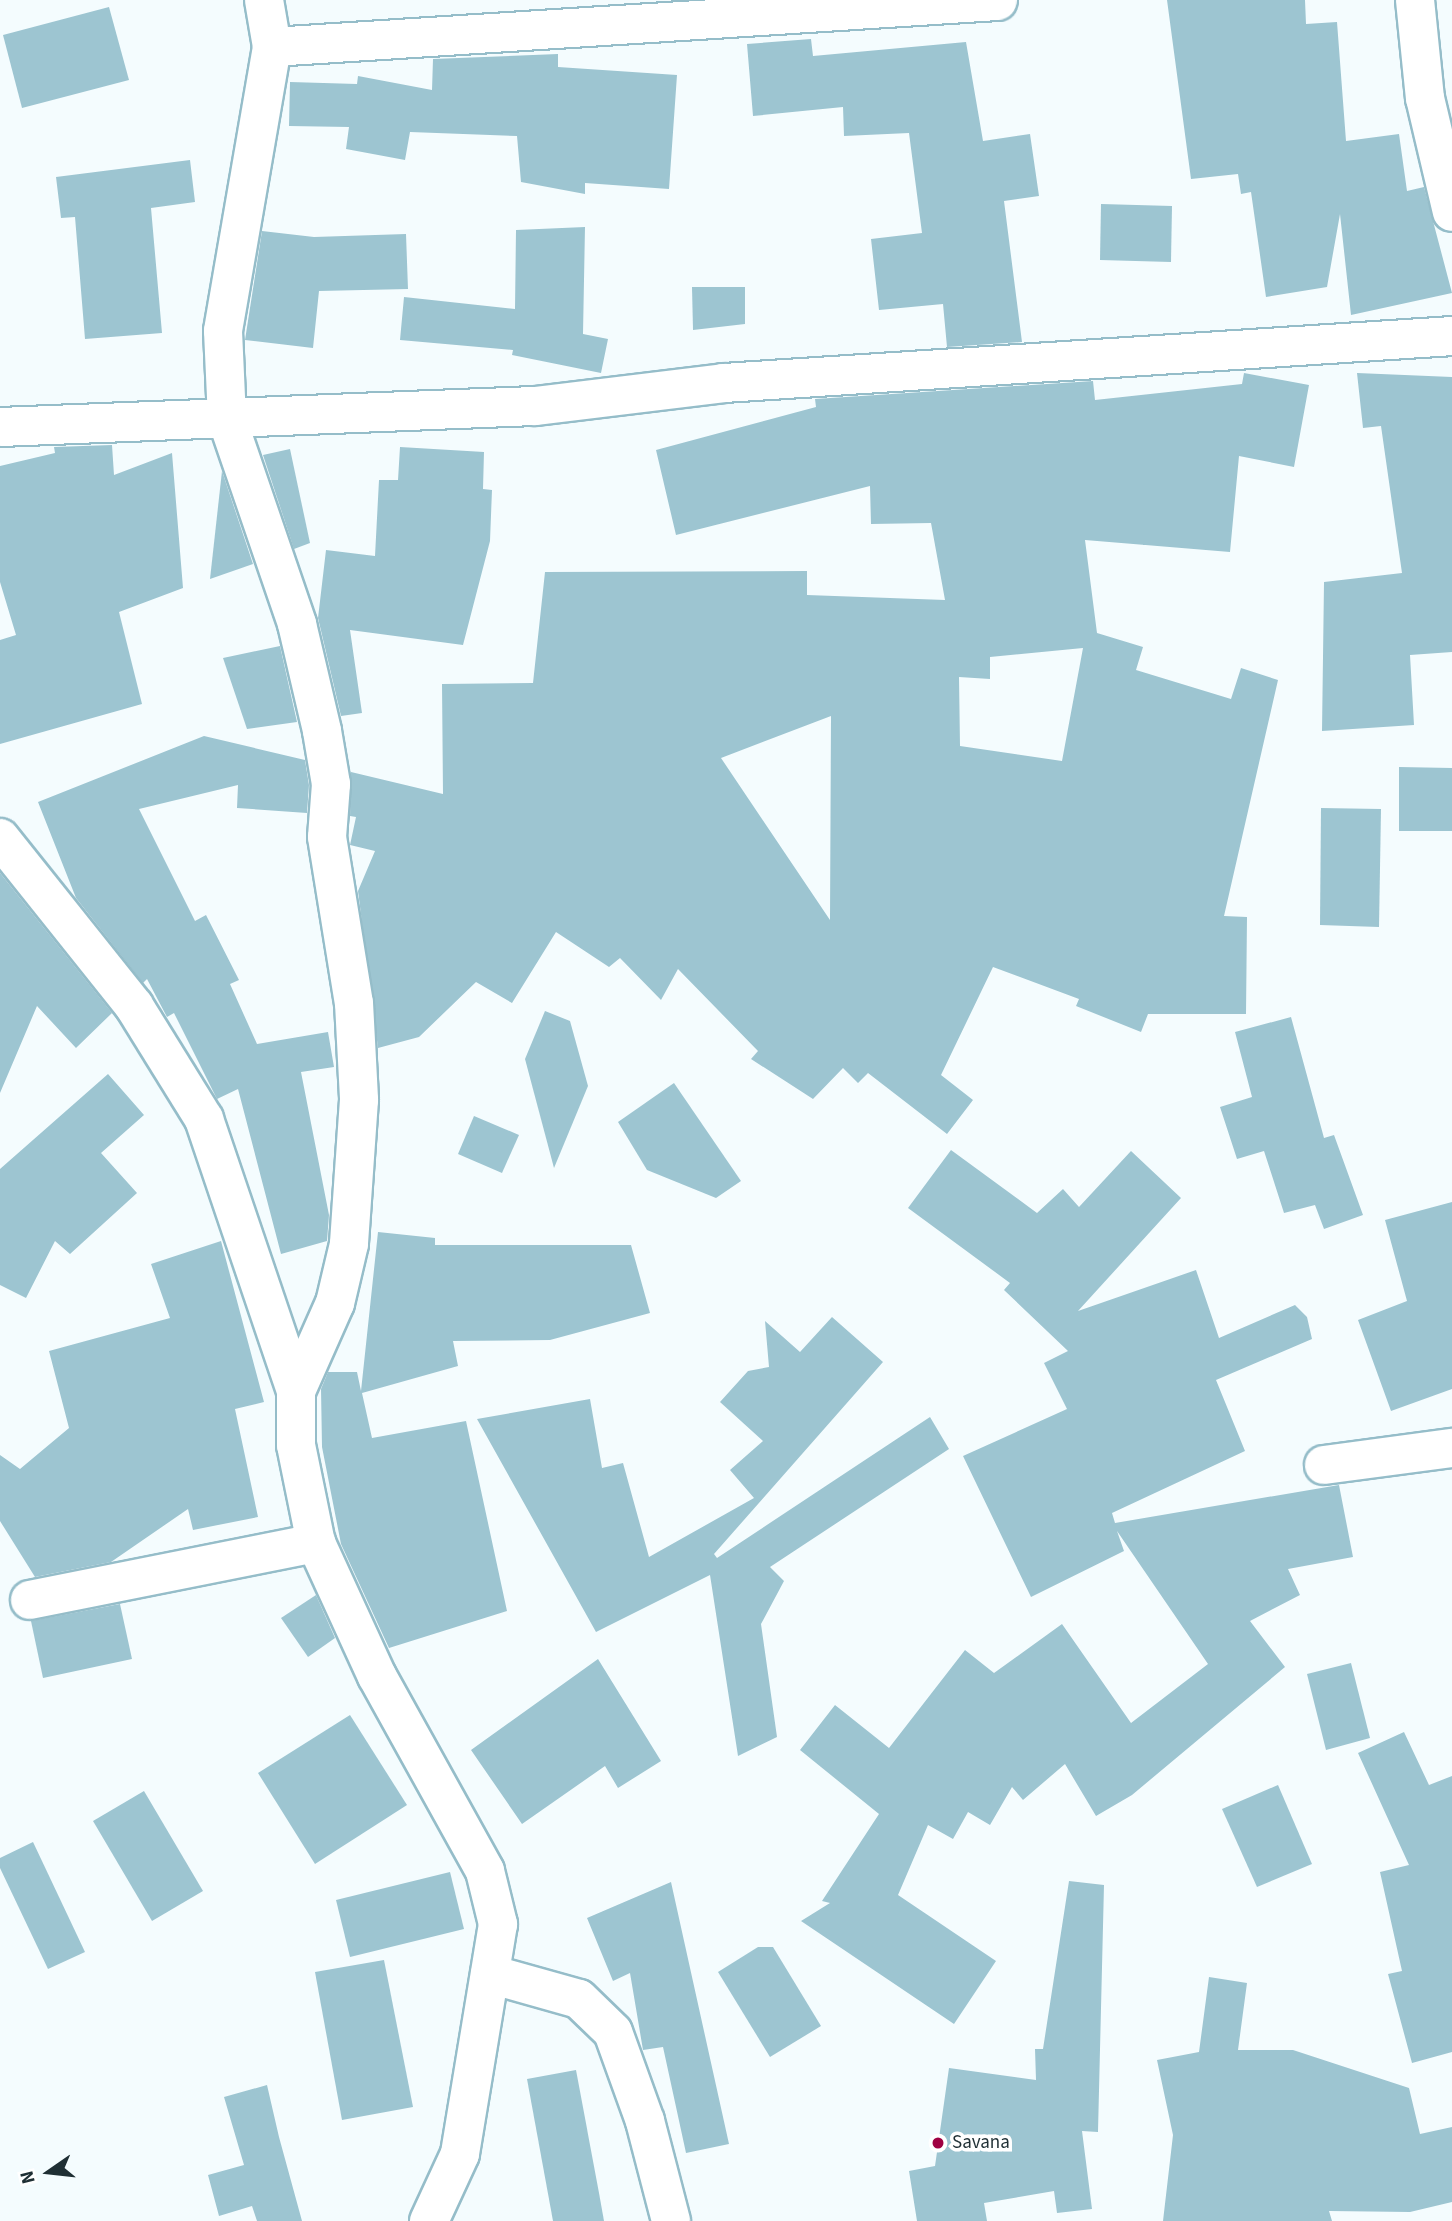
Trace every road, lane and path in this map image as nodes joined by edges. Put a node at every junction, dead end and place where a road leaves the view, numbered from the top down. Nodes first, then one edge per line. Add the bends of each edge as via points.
1 (264, 0) edge
2 (1415, 0) edge
3 (998, 1) edge
4 (272, 47) junction
5 (1452, 212) edge
6 (1452, 336) edge
7 (227, 419) junction
8 (0, 427) edge
9 (0, 838) edge
10 (296, 1391) junction
11 (1452, 1448) edge
12 (1324, 1465) dead end
13 (316, 1543) junction
14 (30, 1600) dead end
15 (490, 1974) junction
16 (429, 2221) edge
17 (671, 2221) edge

1 - 4 street
2 - 5 street via 1425,97
3 - 4 street
4 - 7 street via 228,275 223,331
6 - 7 street via 724,383 535,405
7 - 8 street
7 - 10 street via 297,624 322,731 331,784 331,879 354,1003 359,1152 349,1244 335,1304
9 - 10 street via 134,1006 204,1119
10 - 13 street via 296,1446
11 - 12 street
13 - 14 street
13 - 15 street via 377,1676 485,1871 498,1924
15 - 16 street via 460,2154
15 - 17 street via 579,1999 613,2032 645,2121

